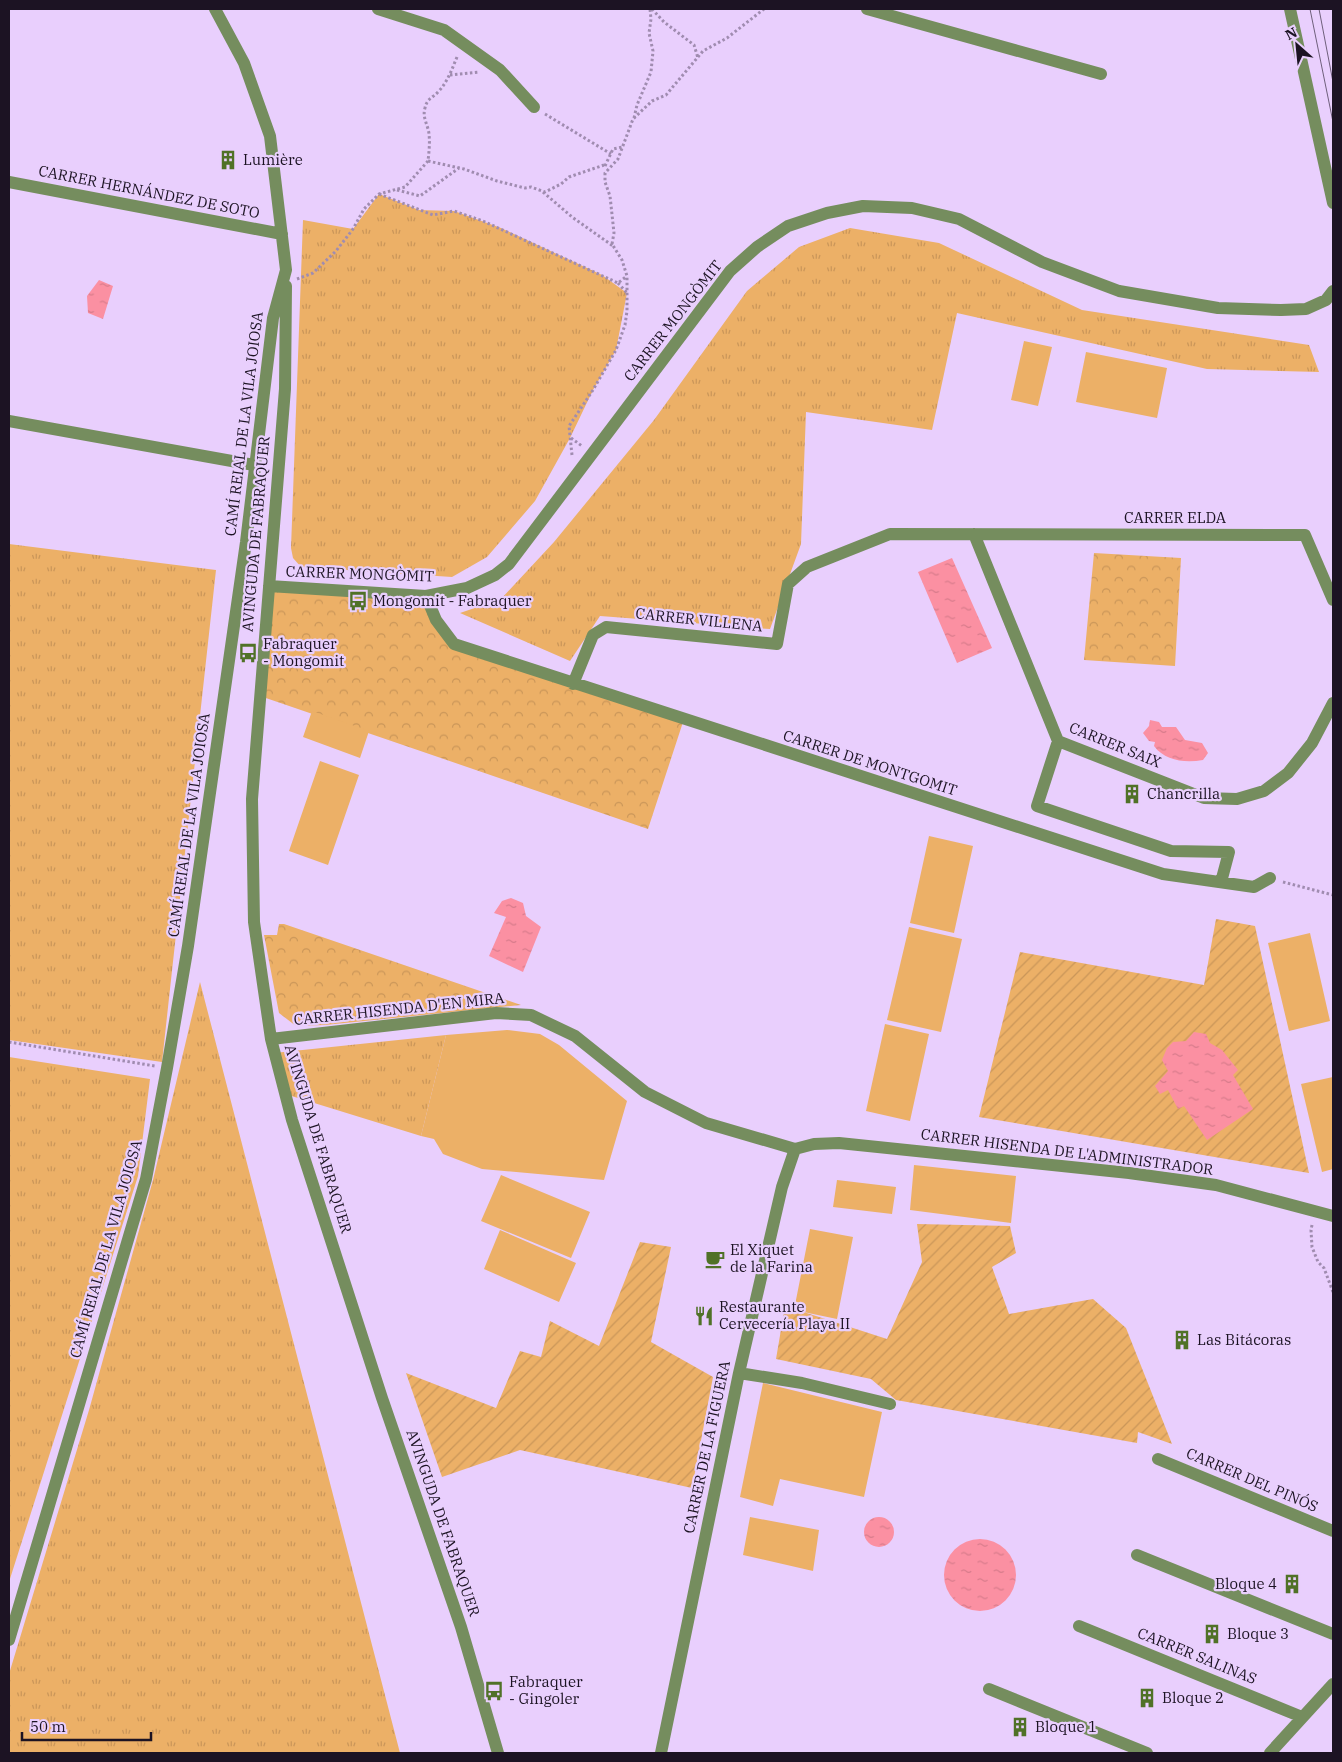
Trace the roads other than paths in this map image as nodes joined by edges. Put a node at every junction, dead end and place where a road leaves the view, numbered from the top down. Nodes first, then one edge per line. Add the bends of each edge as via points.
1 (215, 9) edge
2 (378, 9) edge
3 (867, 9) edge
4 (1290, 9) edge
5 (898, 13) edge
6 (1101, 74) dead end
7 (534, 107) road end
8 (9, 186) edge
9 (1333, 203) edge
10 (282, 234) junction
11 (286, 270) junction
12 (1331, 299) edge
13 (264, 386) junction
14 (285, 389) junction
15 (9, 421) edge
16 (254, 465) junction
17 (974, 534) junction
18 (269, 586) junction
19 (426, 596) junction
20 (1333, 600) edge
21 (573, 684) junction
22 (1333, 703) edge
23 (1058, 741) junction
24 (1270, 878) road end
25 (1221, 882) junction
26 (270, 1039) junction
27 (795, 1149) junction
28 (1333, 1216) edge
29 (739, 1373) junction
30 (890, 1404) dead end
31 (1158, 1459) dead end
32 (1333, 1532) edge
33 (1137, 1555) dead end
34 (1079, 1626) dead end
35 (1333, 1634) edge
36 (9, 1640) edge
37 (1333, 1684) edge
38 (989, 1689) dead end
39 (1302, 1717) junction
40 (498, 1753) edge
41 (661, 1753) edge
42 (1147, 1753) edge
43 (1270, 1753) edge

1 - 10 street, CAMÍ REIAL DE LA VILA JOIOSA via 244,63 270,136
2 - 7 street via 444,30 500,70
3 - 5 street
4 - 9 street
5 - 6 street
8 - 10 street, CARRER HERNÁNDEZ DE SOTO
10 - 11 street, CAMÍ REIAL DE LA VILA JOIOSA
11 - 13 street, CAMÍ REIAL DE LA VILA JOIOSA via 273,318
11 - 14 street, AVINGUDA DE FABRAQUER
12 - 19 street, CARRER MONGÒMIT via 1306,309 1200,305 1119,290 1042,262 959,219 912,208 863,206 827,213 788,226 730,271 510,564 467,588
13 - 14 street via 272,383
13 - 16 street, CAMÍ REIAL DE LA VILA JOIOSA
14 - 18 street, AVINGUDA DE FABRAQUER
15 - 16 street
16 - 36 street, CAMÍ REIAL DE LA VILA JOIOSA via 246,542 192,916 168,1068 146,1179
17 - 20 street, CARRER ELDA via 1305,535
17 - 21 street, CARRER VILLENA via 890,534 807,567 788,584 777,644 606,627 593,635
17 - 23 street, CARRER SAIX
18 - 19 street, CARRER MONGÒMIT
18 - 26 street, AVINGUDA DE FABRAQUER via 252,799 254,922
19 - 21 street, CARRER DE MONTGOMIT via 436,620 454,644
21 - 25 street, CARRER DE MONTGOMIT via 1164,874
22 - 23 street, CARRER SAIX via 1312,742 1288,773 1264,791 1237,799 1204,798
23 - 25 street via 1037,806 1171,851 1229,852
24 - 25 street, CARRER DE MONTGOMIT via 1254,887
26 - 27 street, CARRER HISENDA D'EN MIRA via 496,1013 531,1015 575,1036 645,1092 697,1118
26 - 40 street, AVINGUDA DE FABRAQUER via 292,1120 382,1398 461,1627
27 - 28 street, CARRER HISENDA DE L'ADMINISTRADOR via 838,1143 1129,1173 1216,1185
27 - 29 street, CARRER DE LA FIGUERA via 782,1187
29 - 30 street via 802,1383
29 - 41 street, CARRER DE LA FIGUERA
31 - 32 street, CARRER DEL PINÓS
33 - 35 street
34 - 39 street, CARRER SALINAS
37 - 39 street
38 - 42 street
39 - 43 street

